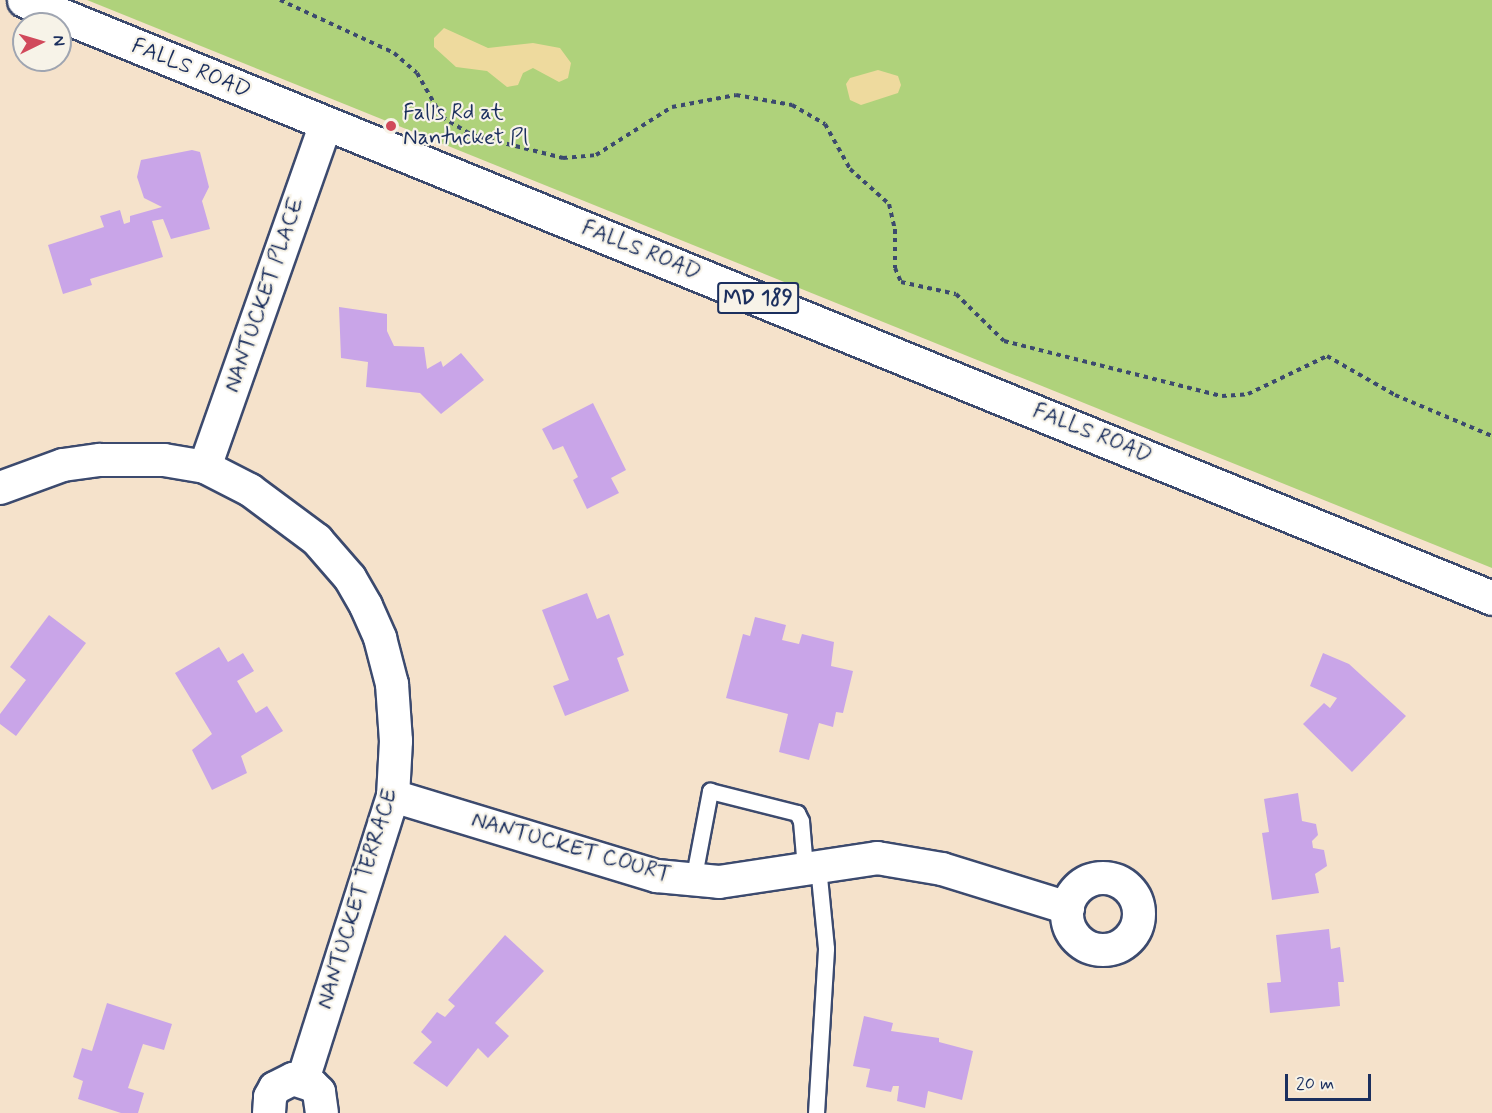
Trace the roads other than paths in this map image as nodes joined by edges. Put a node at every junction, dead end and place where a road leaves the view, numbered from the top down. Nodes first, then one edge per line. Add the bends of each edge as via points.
1 (24, 0) edge
2 (326, 124) junction
3 (206, 467) junction
4 (0, 488) edge
5 (1492, 598) edge
6 (393, 796) junction
7 (812, 867) junction
8 (693, 881) junction
9 (1068, 908) dead end
10 (303, 1080) junction
11 (269, 1113) edge
12 (322, 1113) edge
13 (816, 1113) edge

1 - 2 main road, FALLS ROAD / MD 189
2 - 3 street, NANTUCKET PLACE
2 - 5 main road, FALLS ROAD / MD 189
3 - 4 street, NANTUCKET TERRACE via 153,459 100,460 63,465
3 - 6 street, NANTUCKET TERRACE via 250,490 288,517 326,548 350,578 380,638 392,684 396,741
6 - 8 street, NANTUCKET COURT via 657,876
6 - 10 street, NANTUCKET TERRACE
7 - 8 street, NANTUCKET COURT via 719,882
7 - 8 lane via 797,813 710,791
7 - 9 street, NANTUCKET COURT via 877,858 913,862
7 - 13 lane via 826,948
10 - 11 street via 293,1079 275,1088
10 - 12 street via 319,1092

